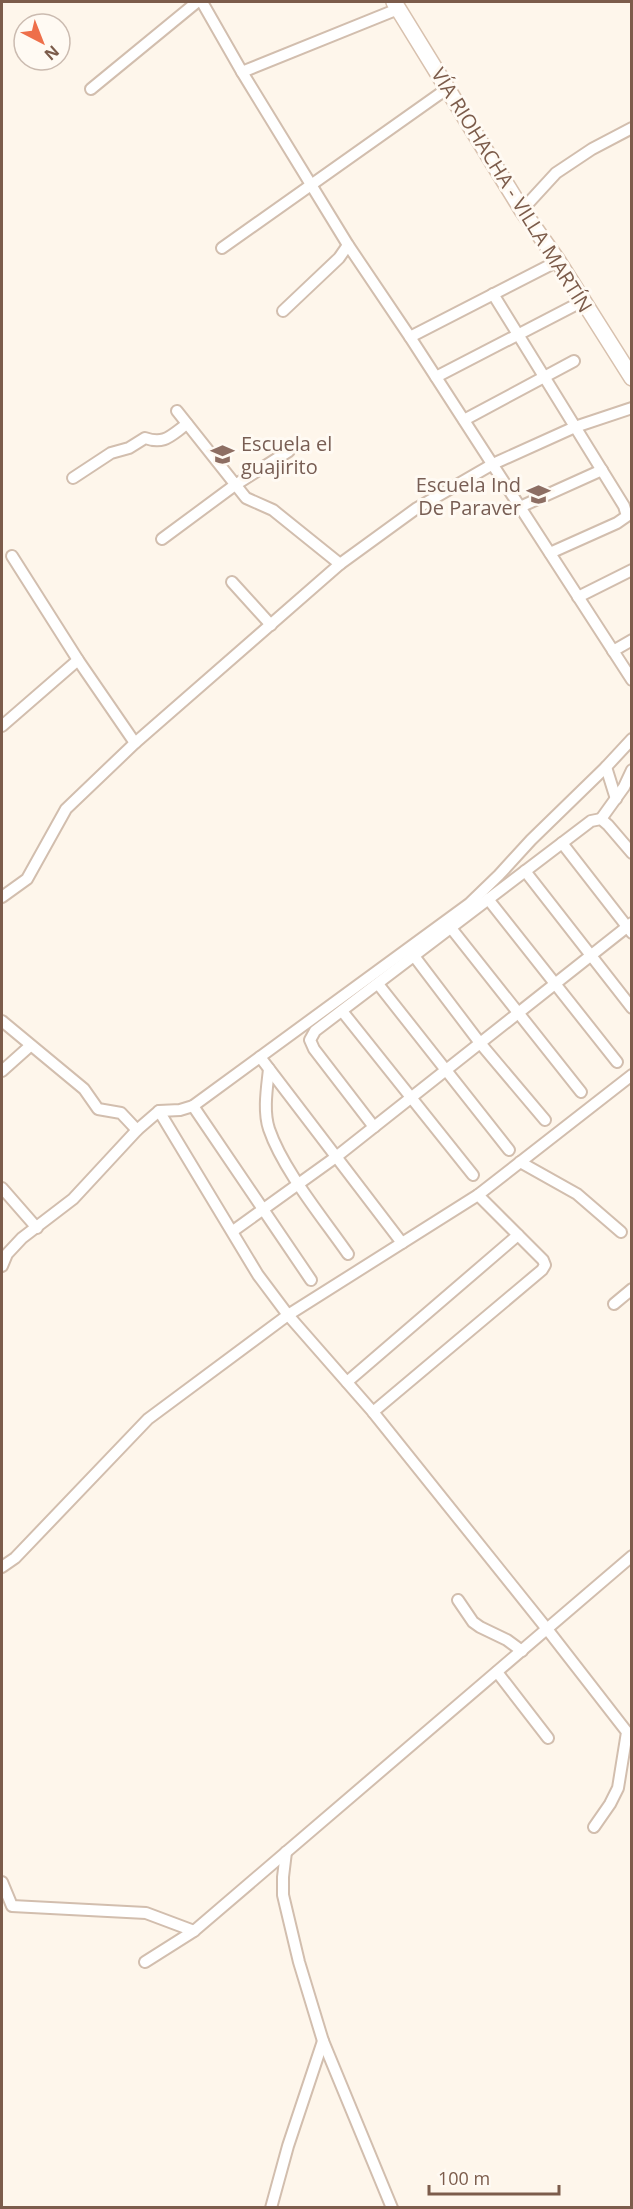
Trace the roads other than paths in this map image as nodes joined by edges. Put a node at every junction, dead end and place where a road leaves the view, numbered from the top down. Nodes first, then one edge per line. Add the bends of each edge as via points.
1 (197, 2) edge
2 (202, 2) edge
3 (396, 5) edge
4 (242, 72) junction
5 (448, 88) junction
6 (91, 89) dead end
7 (632, 128) edge
8 (311, 184) junction
9 (522, 210) junction
10 (348, 245) junction
11 (222, 248) dead end
12 (558, 261) junction
13 (494, 294) junction
14 (583, 302) junction
15 (284, 312) dead end
16 (519, 336) junction
17 (410, 337) junction
18 (574, 361) dead end
19 (436, 377) junction
20 (545, 377) junction
21 (632, 378) edge
22 (632, 408) edge
23 (177, 411) dead end
24 (464, 420) junction
25 (187, 424) junction
26 (575, 427) junction
27 (289, 451) dead end
28 (493, 464) junction
29 (602, 470) junction
30 (73, 478) dead end
31 (235, 485) junction
32 (520, 507) junction
33 (162, 539) dead end
34 (550, 553) junction
35 (12, 556) dead end
36 (340, 564) junction
37 (632, 570) edge
38 (232, 582) dead end
39 (578, 597) junction
40 (271, 625) junction
41 (632, 640) edge
42 (613, 651) junction
43 (78, 660) junction
44 (632, 680) edge
45 (2, 726) edge
46 (632, 739) edge
47 (135, 743) junction
48 (606, 767) junction
49 (632, 770) edge
50 (616, 799) junction
51 (601, 819) junction
52 (562, 843) junction
53 (632, 853) edge
54 (525, 871) junction
55 (2, 897) edge
56 (488, 899) junction
57 (451, 928) junction
58 (630, 928) edge
59 (591, 955) junction
60 (414, 956) junction
61 (378, 984) junction
62 (554, 984) junction
63 (632, 1008) edge
64 (342, 1011) junction
65 (518, 1013) junction
66 (2, 1021) edge
67 (480, 1043) junction
68 (30, 1046) junction
69 (260, 1057) junction
70 (617, 1062) dead end
71 (269, 1069) junction
72 (446, 1070) junction
73 (2, 1071) edge
74 (632, 1075) edge
75 (581, 1092) dead end
76 (411, 1098) junction
77 (193, 1106) junction
78 (159, 1111) junction
79 (545, 1120) dead end
80 (374, 1127) junction
81 (137, 1130) junction
82 (509, 1150) dead end
83 (336, 1157) junction
84 (520, 1162) junction
85 (473, 1175) dead end
86 (299, 1183) junction
87 (2, 1188) edge
88 (478, 1195) junction
89 (263, 1209) junction
90 (37, 1228) junction
91 (233, 1231) junction
92 (621, 1232) dead end
93 (518, 1235) junction
94 (402, 1243) junction
95 (348, 1254) dead end
96 (2, 1266) edge
97 (311, 1281) dead end
98 (632, 1289) edge
99 (615, 1304) dead end
100 (288, 1315) junction
101 (347, 1382) junction
102 (373, 1412) junction
103 (632, 1556) edge
104 (2, 1567) edge
105 (458, 1600) dead end
106 (547, 1629) junction
107 (522, 1651) junction
108 (497, 1672) junction
109 (548, 1738) dead end
110 (594, 1827) dead end
111 (286, 1852) junction
112 (2, 1882) edge
113 (194, 1931) junction
114 (145, 1962) dead end
115 (323, 2041) junction
116 (271, 2208) edge
117 (392, 2208) edge

1 - 6 street
2 - 4 street
3 - 4 street
3 - 5 main road, VÍA RIOHACHA - VILLA MARTÍN
4 - 8 street
5 - 8 street
5 - 9 main road, VÍA RIOHACHA - VILLA MARTÍN
7 - 9 street via 556,173
8 - 10 street
8 - 11 street
9 - 12 main road, VÍA RIOHACHA - VILLA MARTÍN
10 - 15 street
10 - 17 street
12 - 13 street
12 - 14 main road, VÍA RIOHACHA - VILLA MARTÍN
13 - 16 street
13 - 17 street
14 - 16 street
14 - 21 main road, VÍA RIOHACHA - VILLA MARTÍN
16 - 19 street
16 - 20 street
17 - 19 street
18 - 20 street
19 - 24 street
20 - 24 street
20 - 26 street
22 - 26 street
23 - 25 street
24 - 28 street
25 - 30 street via 166,439 145,438 111,453
25 - 31 street
26 - 28 street
26 - 29 street
27 - 31 street
28 - 32 street
28 - 36 street via 417,508
29 - 32 street
29 - 34 street via 627,516
31 - 33 street
31 - 36 street via 246,498 273,510
32 - 34 street
34 - 39 street
35 - 43 street
36 - 40 street
37 - 39 street
38 - 40 street
39 - 42 street
40 - 47 street
41 - 42 street
42 - 44 street
43 - 45 street
43 - 47 street
46 - 48 street
47 - 55 street via 66,810 27,879
48 - 50 street
48 - 69 street via 469,904
49 - 50 street
50 - 51 street
51 - 52 street via 591,820
51 - 53 street
52 - 54 street
52 - 58 street
54 - 56 street
54 - 59 street
56 - 57 street
56 - 62 street
57 - 60 street
57 - 65 street
58 - 59 street
59 - 62 street
59 - 63 street
60 - 61 street
60 - 67 street
61 - 64 street
61 - 72 street
62 - 65 street
62 - 70 street
64 - 76 street
64 - 80 street via 315,1031 310,1040
65 - 67 street
65 - 75 street
66 - 68 street
67 - 72 street
67 - 79 street
68 - 73 street
68 - 81 street via 84,1089 98,1109 121,1113
69 - 71 street
69 - 77 street
71 - 83 street
71 - 86 street via 269,1128
72 - 76 street
72 - 82 street
74 - 84 street
76 - 80 street
76 - 85 street
77 - 78 street
77 - 89 street
78 - 81 street
78 - 91 street
80 - 83 street
81 - 90 street via 73,1198
83 - 86 street
83 - 94 street
84 - 88 street
84 - 92 street via 577,1194
86 - 89 street
86 - 95 street
87 - 90 street
88 - 93 street
88 - 94 street
89 - 91 street
89 - 97 street
90 - 96 street via 7,1254
91 - 100 street via 258,1275
93 - 101 street
93 - 102 street via 543,1260 542,1270
94 - 100 street
98 - 99 street
100 - 101 street
100 - 104 street via 148,1419
101 - 102 street
102 - 106 street
103 - 106 street
105 - 107 street via 472,1622
106 - 107 street
106 - 110 street via 627,1732 618,1788
107 - 108 street
108 - 109 street
108 - 111 street
111 - 113 street
111 - 115 street via 283,1895
112 - 113 street via 12,1906 146,1913
113 - 114 street
115 - 116 street
115 - 117 street

